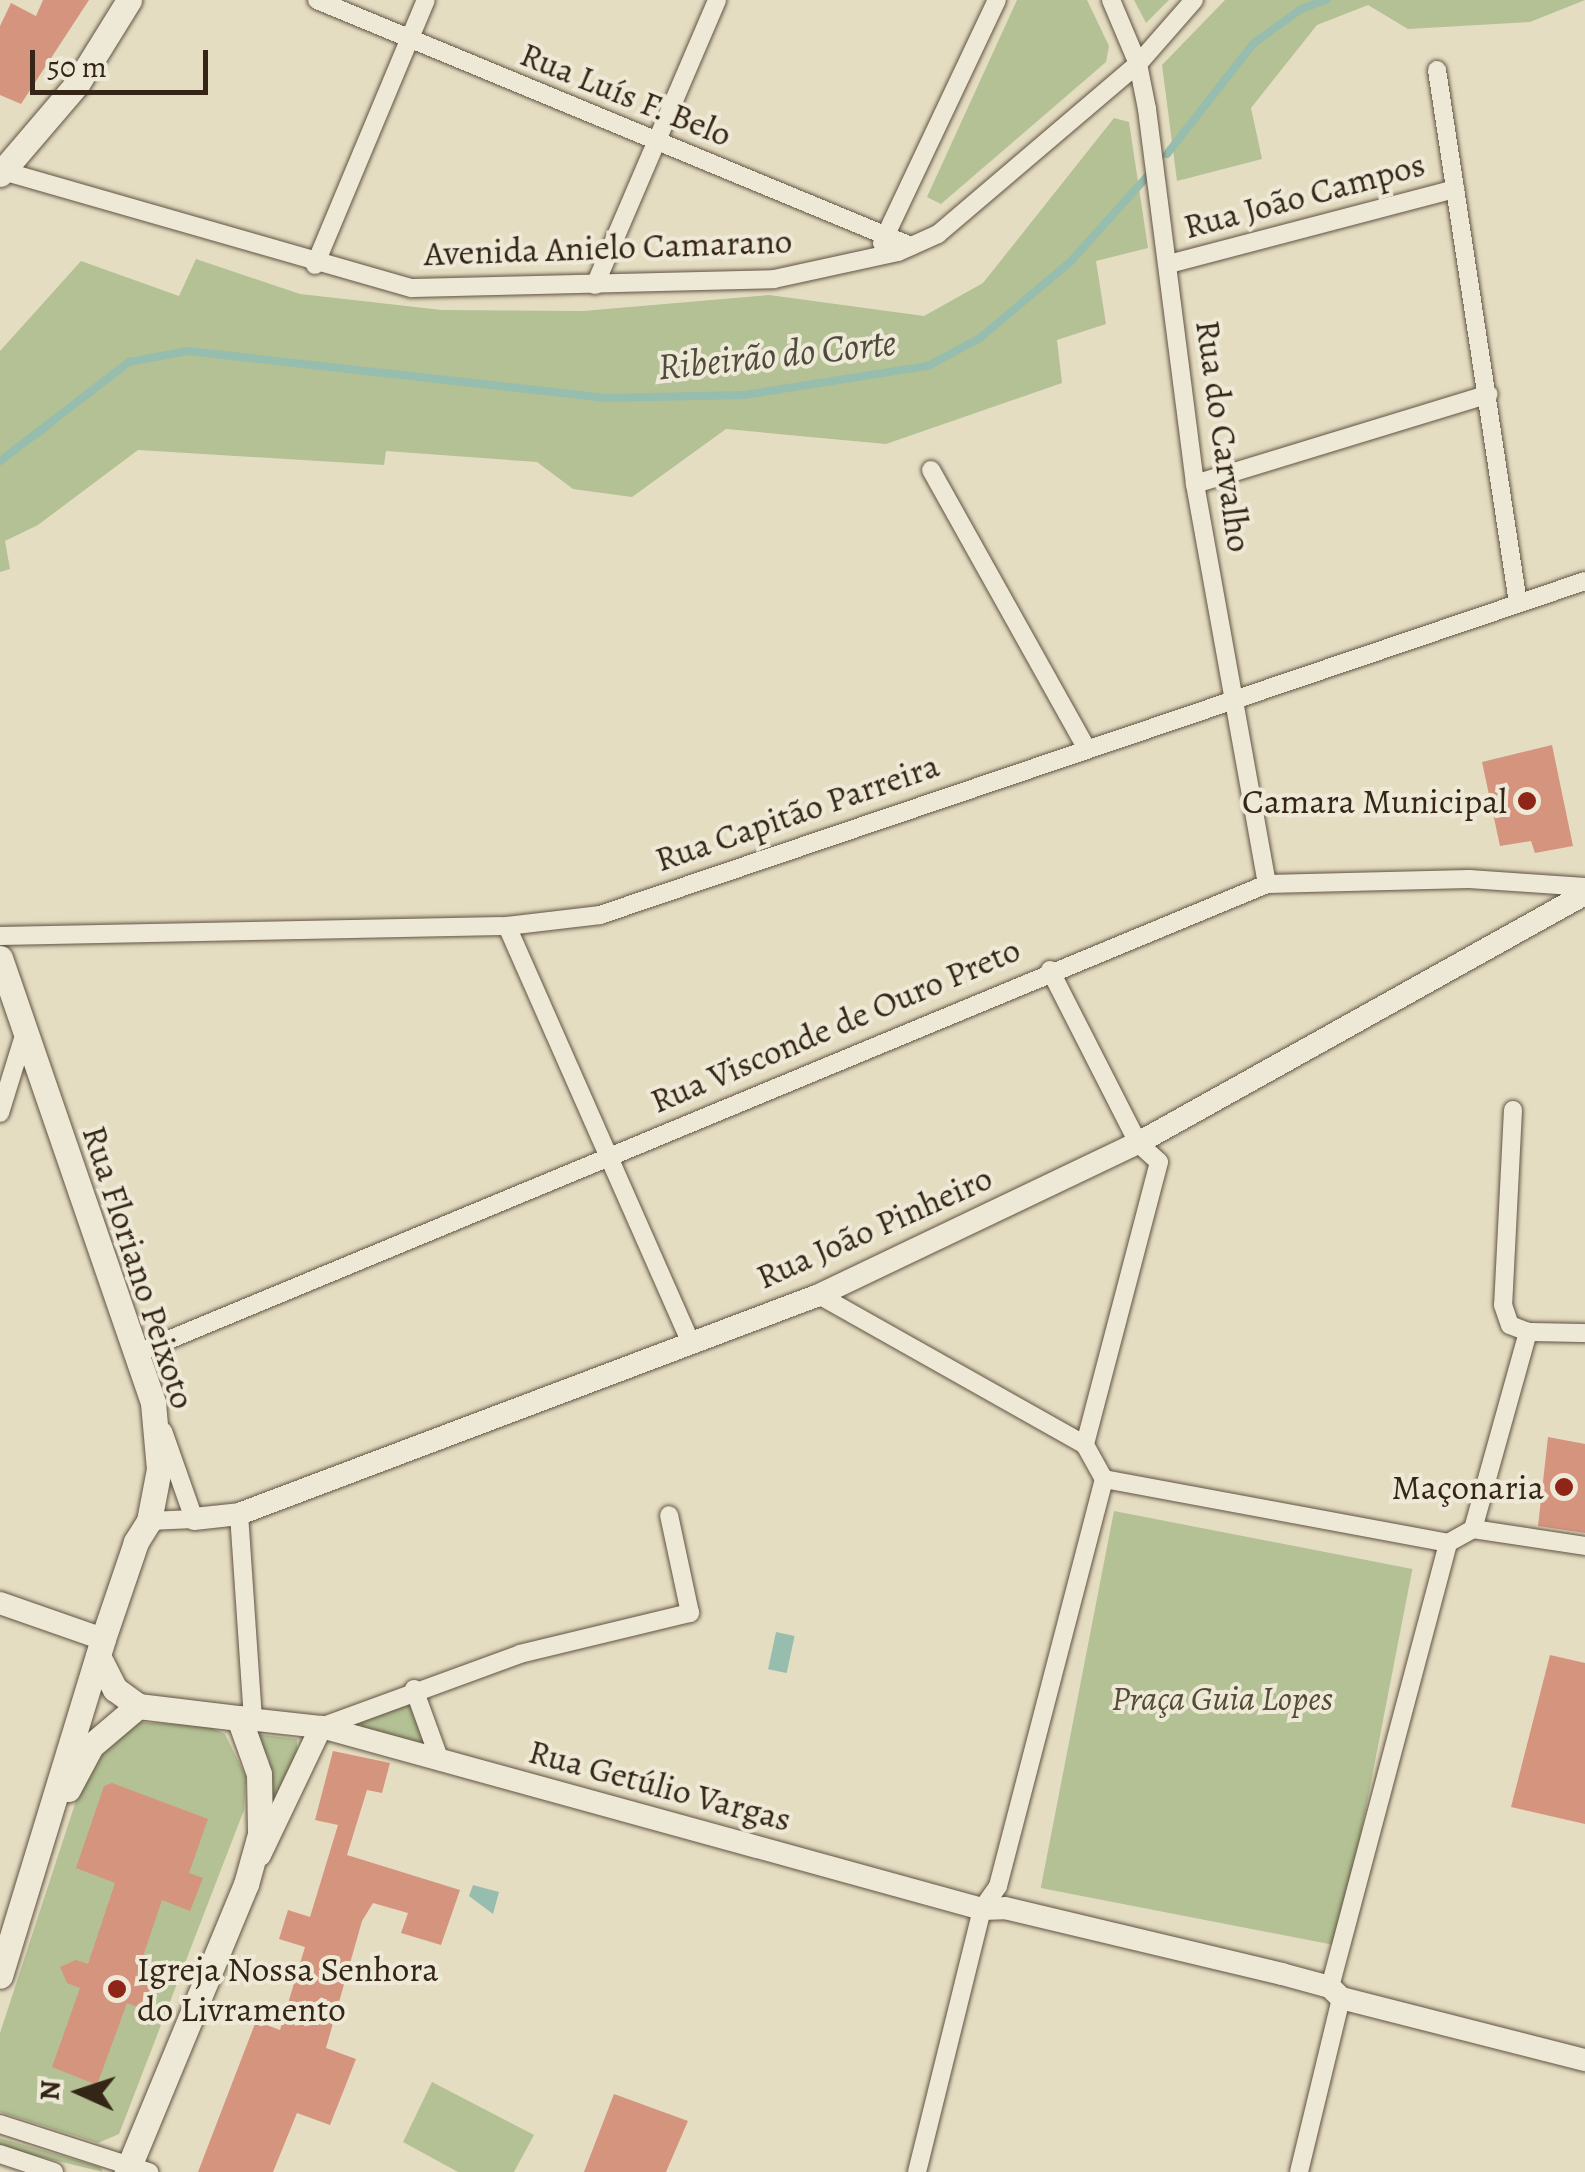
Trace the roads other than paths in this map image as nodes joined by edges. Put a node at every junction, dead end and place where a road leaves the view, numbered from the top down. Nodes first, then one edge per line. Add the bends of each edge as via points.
1 (129, 0) edge
2 (317, 0) edge
3 (426, 0) edge
4 (717, 0) edge
5 (997, 0) edge
6 (1111, 0) edge
7 (1194, 0) edge
8 (407, 41) junction
9 (1138, 64) junction
10 (1437, 70) dead end
11 (657, 141) junction
12 (2, 173) edge
13 (1456, 189) junction
14 (886, 235) junction
15 (912, 246) junction
16 (872, 259) junction
17 (1169, 264) junction
18 (315, 266) junction
19 (595, 284) junction
20 (1489, 394) junction
21 (931, 470) dead end
22 (1194, 484) junction
23 (1585, 581) edge
24 (1518, 604) junction
25 (1230, 698) junction
26 (1085, 745) junction
27 (1267, 884) junction
28 (1585, 890) edge
29 (506, 926) junction
30 (0, 936) edge
31 (1, 967) edge
32 (1050, 970) junction
33 (25, 1032) junction
34 (1512, 1110) dead end
35 (0, 1113) edge
36 (1138, 1144) junction
37 (607, 1157) junction
38 (819, 1295) junction
39 (1528, 1332) junction
40 (1585, 1333) edge
41 (690, 1341) junction
42 (137, 1353) junction
43 (153, 1403) junction
44 (1085, 1445) junction
45 (1104, 1479) junction
46 (184, 1494) junction
47 (152, 1510) junction
48 (239, 1514) junction
49 (669, 1515) dead end
50 (194, 1518) junction
51 (1473, 1529) junction
52 (1448, 1543) junction
53 (1585, 1546) edge
54 (0, 1603) edge
55 (101, 1648) junction
56 (414, 1690) junction
57 (138, 1706) junction
58 (246, 1718) junction
59 (321, 1727) junction
60 (440, 1761) junction
61 (38, 1842) junction
62 (246, 1884) junction
63 (995, 1901) junction
64 (0, 1976) edge
65 (1336, 1993) junction
66 (1585, 2060) edge
67 (0, 2124) edge
68 (0, 2154) edge
69 (135, 2169) edge
70 (54, 2172) edge
71 (917, 2172) edge
72 (1300, 2172) edge

1 - 12 main road via 77,84
2 - 8 street, Rua Luís F. Belo
3 - 8 street
4 - 11 street
5 - 14 street
6 - 9 street, Rua do Carvalho
7 - 9 street, Avenida Anielo Camarano
8 - 11 street, Rua Luís F. Belo
8 - 18 street
9 - 15 street, Avenida Anielo Camarano via 938,234
9 - 17 street, Rua do Carvalho
10 - 13 street
11 - 14 street, Rua Luís F. Belo
11 - 19 street
12 - 18 street, Avenida Anielo Camarano
13 - 17 street, Rua João Campos
13 - 20 street
14 - 15 street, Rua Luís F. Belo
14 - 16 street
15 - 16 street, Avenida Anielo Camarano
16 - 19 street, Avenida Anielo Camarano via 774,279
17 - 22 street, Rua do Carvalho
18 - 19 street, Avenida Anielo Camarano via 412,288
20 - 22 street
20 - 24 street
21 - 26 street
22 - 25 street, Rua do Carvalho
23 - 24 street, Rua Capitão Parreira
24 - 25 street, Rua Capitão Parreira
25 - 26 street, Rua Capitão Parreira
25 - 27 street, Rua do Carvalho
26 - 29 street, Rua Capitão Parreira via 600,915
27 - 28 street, Rua Visconde de Ouro Preto via 1469,879
27 - 32 street, Rua Visconde de Ouro Preto
28 - 36 street, Rua João Pinheiro
29 - 30 street, Rua Capitão Parreira
29 - 37 street
31 - 33 main road, Rua Floriano Peixoto
32 - 36 street
32 - 37 street, Rua Visconde de Ouro Preto
33 - 35 street
33 - 42 main road, Rua Floriano Peixoto
34 - 39 street via 1503,1305 1510,1325
36 - 38 street, Rua João Pinheiro
36 - 44 street via 1160,1162
37 - 41 street
37 - 42 street, Rua Visconde de Ouro Preto
38 - 41 street, Rua João Pinheiro
38 - 44 street
39 - 40 street
39 - 51 street
41 - 48 street, Rua João Pinheiro
42 - 43 main road, Rua Floriano Peixoto
43 - 46 street
43 - 47 main road, Rua Floriano Peixoto
44 - 45 street
45 - 52 street
45 - 63 street
46 - 47 street
46 - 50 street
47 - 50 street, Rua João Pinheiro
47 - 55 main road, Rua Floriano Peixoto
48 - 50 street, Rua João Pinheiro
48 - 58 street
49 - 56 street via 690,1613 520,1654
51 - 52 street
51 - 53 street
52 - 65 street
54 - 55 street
55 - 57 main road via 116,1690
55 - 61 main road, Rua Floriano Peixoto
56 - 59 street
56 - 60 street
57 - 58 main road
57 - 61 main road via 91,1746
58 - 59 street, Rua Getúlio Vargas
58 - 62 main road via 259,1774 260,1834
59 - 60 street, Rua Getúlio Vargas
59 - 62 street
60 - 63 street, Rua Getúlio Vargas
61 - 64 main road
62 - 69 main road
63 - 65 street
63 - 71 street
65 - 66 street
65 - 72 street
67 - 69 street
68 - 70 street

